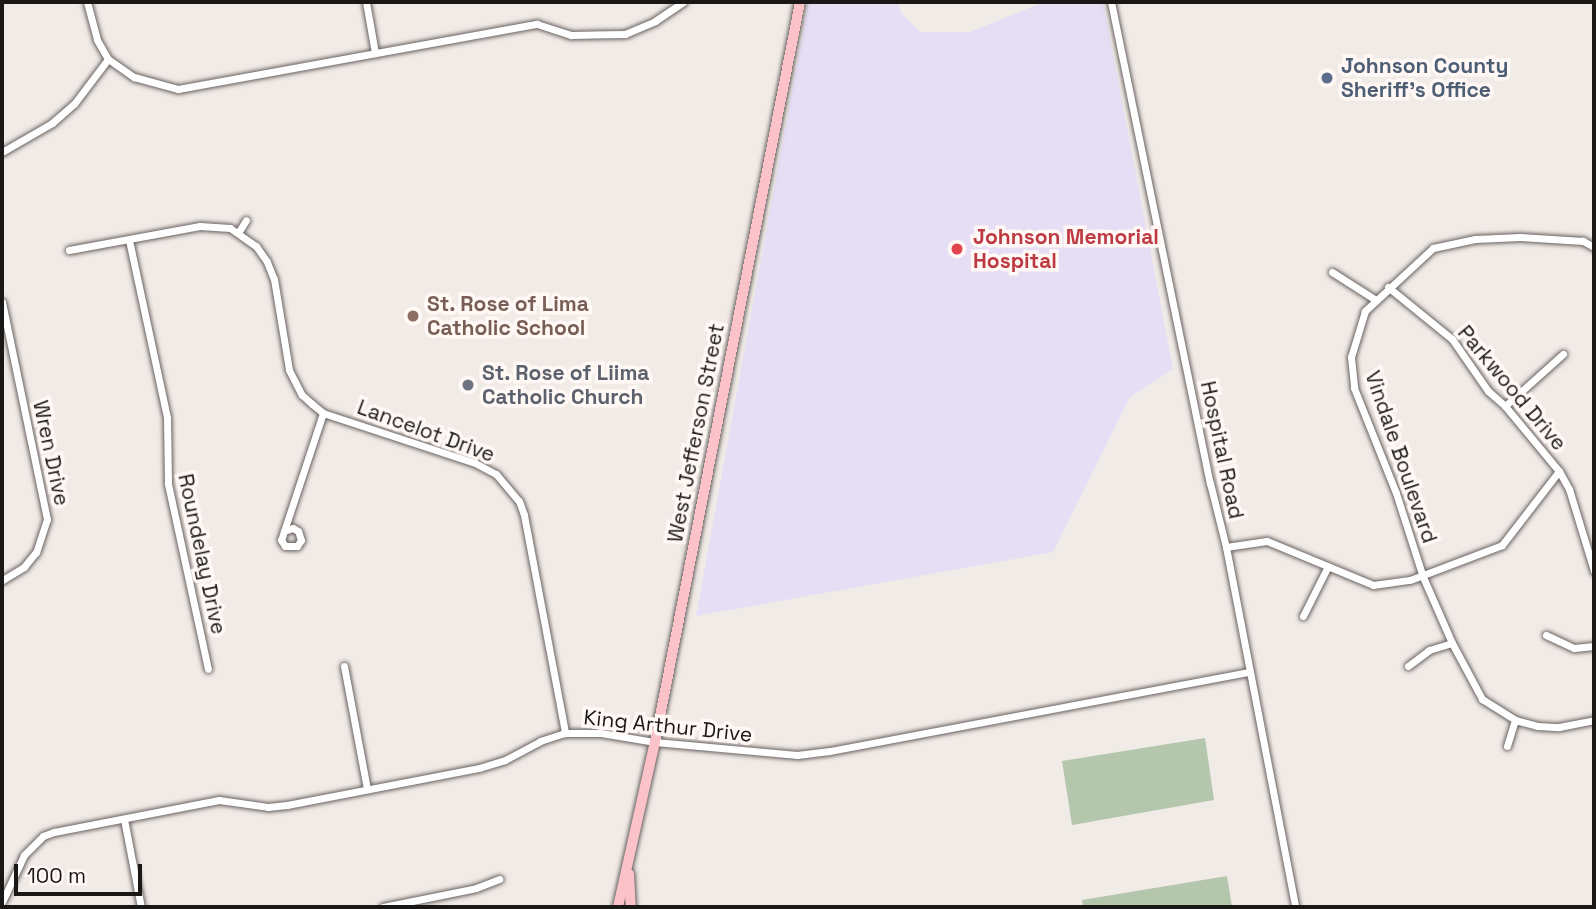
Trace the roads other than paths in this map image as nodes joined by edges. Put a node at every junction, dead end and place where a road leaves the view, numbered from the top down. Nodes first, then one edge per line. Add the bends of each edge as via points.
1 (87, 2) edge
2 (366, 2) edge
3 (683, 2) edge
4 (800, 2) edge
5 (1111, 2) edge
6 (375, 53) junction
7 (108, 59) junction
8 (2, 152) edge
9 (246, 220) dead end
10 (239, 233) junction
11 (129, 240) junction
12 (1594, 247) edge
13 (69, 250) dead end
14 (1332, 272) dead end
15 (1388, 287) junction
16 (1376, 300) junction
17 (2, 302) edge
18 (3, 316) edge
19 (1563, 354) dead end
20 (1505, 405) junction
21 (323, 413) junction
22 (1559, 471) junction
23 (284, 531) dead end
24 (1226, 547) junction
25 (1327, 568) junction
26 (1594, 571) edge
27 (1423, 577) junction
28 (2, 580) edge
29 (1303, 616) dead end
30 (1546, 635) dead end
31 (1452, 643) junction
32 (1594, 646) edge
33 (344, 666) dead end
34 (1408, 666) dead end
35 (208, 670) dead end
36 (1250, 672) junction
37 (1515, 720) junction
38 (1594, 720) edge
39 (565, 733) junction
40 (655, 742) junction
41 (1507, 746) dead end
42 (367, 789) junction
43 (124, 819) junction
44 (628, 872) junction
45 (499, 879) dead end
46 (4, 888) edge
47 (2, 902) edge
48 (141, 907) edge
49 (383, 907) edge
50 (618, 907) edge
51 (631, 907) edge
52 (1295, 907) edge

1 - 7 street via 97,40
2 - 6 street
3 - 6 street via 625,34 571,35 537,24
4 - 40 main road, West Jefferson Street
5 - 24 street, Hospital Road
6 - 7 street via 178,89 134,77
7 - 8 street via 74,104 52,123
9 - 10 street
10 - 11 street via 200,226
10 - 21 street, Lancelot Drive via 267,262 289,370 302,395
11 - 13 street
11 - 35 street, Roundelay Drive via 167,418 168,485
12 - 15 street, Vindale Boulevard via 1556,238 1475,239 1433,248
14 - 16 street
15 - 16 street, Vindale Boulevard
15 - 20 street, Parkwood Drive via 1452,339 1488,391
16 - 27 street, Vindale Boulevard via 1365,311 1351,358 1354,388
17 - 18 street, Wren Drive
18 - 28 street, Wren Drive via 47,519 36,552 24,567
19 - 20 street
20 - 22 street, Parkwood Drive
21 - 23 street
21 - 39 street, Lancelot Drive via 475,463 511,489 528,529
22 - 26 street, Parkwood Drive
22 - 27 street via 1502,545
24 - 25 street via 1267,541
24 - 36 street, Hospital Road
25 - 27 street via 1373,585
25 - 29 street
27 - 31 street, Vindale Boulevard
30 - 32 street via 1574,648
31 - 34 street via 1429,650
31 - 37 street, Vindale Boulevard via 1482,699
33 - 42 street
36 - 40 street, King Arthur Drive via 830,751 765,754
36 - 52 street, Hospital Road
37 - 38 street via 1559,727
37 - 41 street
39 - 40 street, King Arthur Drive via 601,733
39 - 42 street, King Arthur Drive via 479,768
40 - 44 main road, West Jefferson Street
42 - 43 street, King Arthur Drive via 268,807 219,800
43 - 46 street, King Arthur Drive via 43,836 24,855
43 - 48 street
44 - 50 main road, West Jefferson Street
44 - 51 main road, West Jefferson Street
45 - 49 street
46 - 47 street, King Arthur Drive

